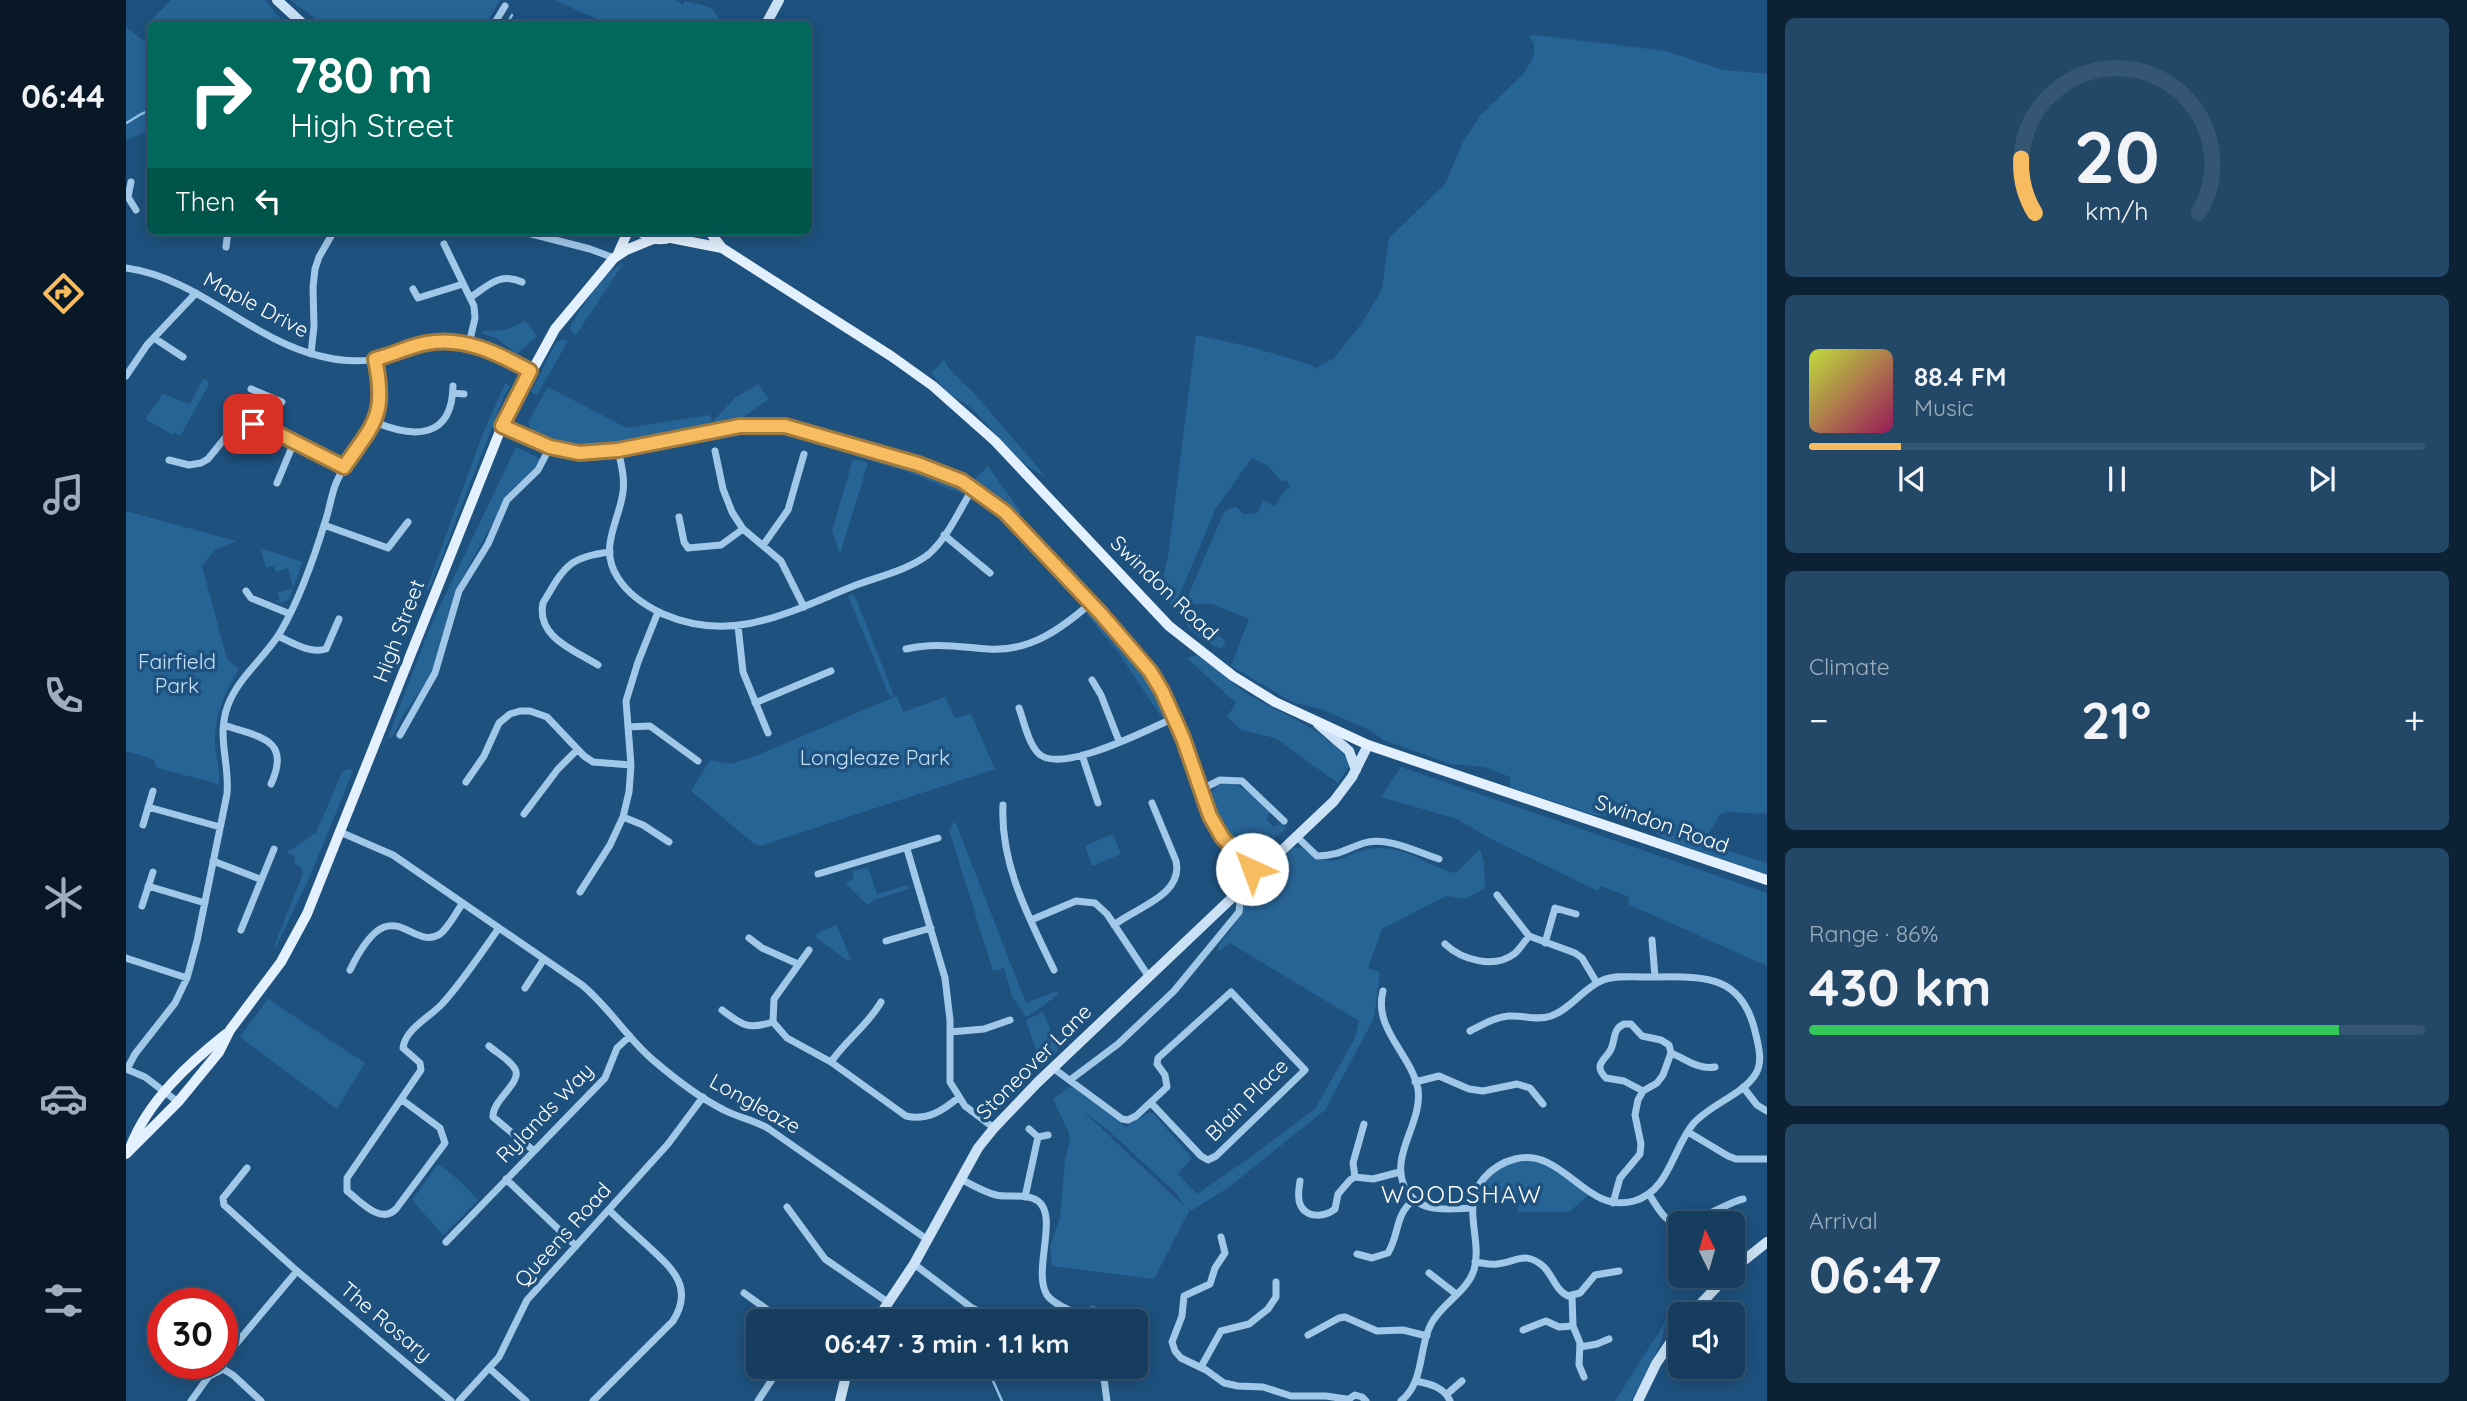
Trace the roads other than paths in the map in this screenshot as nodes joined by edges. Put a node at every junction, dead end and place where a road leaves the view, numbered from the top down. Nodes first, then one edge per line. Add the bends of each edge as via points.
1 (277, 0) edge
2 (779, 0) edge
3 (505, 6) dead end
4 (300, 21) edge
5 (496, 21) edge
6 (768, 21) edge
7 (131, 183) dead end
8 (127, 198) edge
9 (136, 210) dead end
10 (228, 235) edge
11 (332, 235) edge
12 (536, 235) edge
13 (626, 235) edge
14 (646, 235) edge
15 (676, 235) edge
16 (712, 235) edge
17 (671, 238) junction
18 (653, 239) junction
19 (444, 244) dead end
20 (226, 247) dead end
21 (722, 248) junction
22 (616, 256) junction
23 (126, 268) edge
24 (522, 282) dead end
25 (463, 284) junction
26 (413, 289) dead end
27 (196, 293) junction
28 (471, 297) junction
29 (154, 338) junction
30 (469, 344) junction
31 (311, 354) junction
32 (183, 356) dead end
33 (375, 359) junction
34 (530, 371) junction
35 (126, 376) edge
36 (251, 389) dead end
37 (464, 394) dead end
38 (270, 397) junction
39 (282, 402) dead end
40 (375, 422) junction
41 (261, 425) junction
42 (502, 426) junction
43 (293, 442) junction
44 (550, 447) junction
45 (618, 450) junction
46 (715, 451) dead end
47 (804, 454) dead end
48 (169, 460) dead end
49 (344, 467) junction
50 (277, 483) dead end
51 (973, 488) junction
52 (679, 517) dead end
53 (408, 522) dead end
54 (324, 525) junction
55 (743, 529) junction
56 (944, 535) junction
57 (764, 544) junction
58 (610, 552) junction
59 (990, 573) dead end
60 (246, 591) dead end
61 (1091, 603) junction
62 (804, 607) junction
63 (658, 611) junction
64 (290, 614) junction
65 (339, 619) dead end
66 (738, 626) junction
67 (278, 636) junction
68 (906, 649) dead end
69 (598, 665) dead end
70 (831, 671) dead end
71 (1092, 680) dead end
72 (755, 703) junction
73 (1019, 708) dead end
74 (1174, 718) junction
75 (1317, 723) junction
76 (224, 725) junction
77 (628, 727) junction
78 (768, 733) dead end
79 (400, 735) dead end
80 (1119, 741) junction
81 (1368, 745) junction
82 (577, 750) junction
83 (1082, 755) junction
84 (698, 761) dead end
85 (631, 765) junction
86 (1356, 771) junction
87 (466, 782) dead end
88 (271, 784) dead end
89 (1200, 790) junction
90 (153, 791) dead end
91 (1098, 803) dead end
92 (1152, 803) dead end
93 (1003, 805) dead end
94 (148, 807) junction
95 (524, 814) dead end
96 (623, 817) junction
97 (1279, 820) dead end
98 (143, 825) dead end
99 (220, 827) junction
100 (340, 832) junction
101 (1296, 836) junction
102 (938, 838) dead end
103 (669, 842) dead end
104 (274, 849) dead end
105 (907, 849) junction
106 (1438, 859) dead end
107 (213, 861) junction
108 (153, 872) dead end
109 (1256, 873) junction
110 (818, 874) dead end
111 (260, 879) junction
112 (1767, 880) edge
113 (148, 886) junction
114 (580, 892) dead end
115 (1234, 895) junction
116 (1497, 895) dead end
117 (205, 903) junction
118 (463, 903) junction
119 (142, 906) dead end
120 (1576, 914) dead end
121 (1031, 920) junction
122 (1114, 925) junction
123 (499, 928) junction
124 (931, 928) junction
125 (241, 930) dead end
126 (1529, 936) junction
127 (749, 938) dead end
128 (1653, 940) dead end
129 (886, 941) dead end
130 (1545, 943) junction
131 (1445, 944) dead end
132 (809, 950) dead end
133 (126, 958) edge
134 (544, 959) junction
135 (799, 964) junction
136 (350, 970) dead end
137 (1055, 970) dead end
138 (1149, 977) junction
139 (1655, 977) junction
140 (187, 978) junction
141 (1597, 983) junction
142 (525, 988) dead end
143 (1383, 991) dead end
144 (881, 1002) dead end
145 (722, 1010) dead end
146 (1010, 1020) dead end
147 (772, 1022) junction
148 (230, 1030) junction
149 (950, 1031) junction
150 (1470, 1031) dead end
151 (630, 1036) junction
152 (489, 1046) dead end
153 (1671, 1053) junction
154 (831, 1062) junction
155 (1715, 1067) dead end
156 (1054, 1068) junction
157 (126, 1069) edge
158 (1070, 1080) junction
159 (1415, 1082) junction
160 (1742, 1087) junction
161 (166, 1091) junction
162 (1643, 1091) junction
163 (703, 1097) junction
164 (958, 1098) junction
165 (401, 1099) junction
166 (178, 1102) junction
167 (1151, 1103) junction
168 (1543, 1104) dead end
169 (1767, 1111) edge
170 (1364, 1124) dead end
171 (994, 1128) junction
172 (1030, 1129) dead end
173 (1688, 1132) junction
174 (1048, 1135) dead end
175 (1038, 1137) junction
176 (128, 1151) edge
177 (534, 1151) junction
178 (1767, 1159) edge
179 (247, 1168) dead end
180 (1400, 1172) junction
181 (1355, 1177) junction
182 (506, 1179) junction
183 (961, 1179) junction
184 (1300, 1181) dead end
185 (1649, 1194) junction
186 (1025, 1197) junction
187 (1743, 1199) dead end
188 (1413, 1200) junction
189 (1613, 1203) junction
190 (787, 1207) dead end
191 (1472, 1209) junction
192 (609, 1210) junction
193 (1221, 1237) dead end
194 (928, 1240) junction
195 (446, 1242) dead end
196 (1767, 1242) edge
197 (576, 1245) junction
198 (1357, 1254) dead end
199 (1745, 1260) edge
200 (1475, 1262) junction
201 (914, 1264) junction
202 (297, 1271) junction
203 (1619, 1272) dead end
204 (1429, 1273) dead end
205 (1276, 1282) dead end
206 (1716, 1288) edge
207 (744, 1293) dead end
208 (1456, 1294) junction
209 (1572, 1296) junction
210 (1702, 1302) edge
211 (889, 1303) junction
212 (766, 1309) edge
213 (885, 1309) edge
214 (974, 1309) edge
215 (1065, 1309) edge
216 (1573, 1326) junction
217 (1523, 1330) dead end
218 (1308, 1335) dead end
219 (1427, 1336) junction
220 (1609, 1339) dead end
221 (238, 1341) edge
222 (1668, 1346) edge
223 (1580, 1347) junction
224 (1201, 1367) junction
225 (489, 1368) junction
226 (1584, 1377) dead end
227 (208, 1379) edge
228 (237, 1379) edge
229 (772, 1379) edge
230 (845, 1379) edge
231 (1104, 1379) edge
232 (1416, 1381) junction
233 (1462, 1381) dead end
234 (1448, 1397) edge
235 (1346, 1400) edge
236 (191, 1401) edge
237 (261, 1401) edge
238 (452, 1401) edge
239 (459, 1401) edge
240 (526, 1401) edge
241 (593, 1401) edge
242 (758, 1401) edge
243 (840, 1401) edge
244 (1107, 1401) edge
245 (1366, 1401) edge
246 (1401, 1401) edge
247 (1638, 1401) edge

1 - 4 street
2 - 6 street
3 - 5 street
7 - 8 street
8 - 9 street
10 - 20 street
11 - 31 street via 315,269
12 - 22 street
13 - 22 main road, High Street
14 - 18 main road
15 - 17 main road
16 - 21 main road, Swindon Road
17 - 18 main road, Swindon Road
17 - 21 main road, Swindon Road
18 - 22 main road, High Street
19 - 25 street
21 - 75 main road, Swindon Road via 933,386 995,441 1169,626 1242,682
22 - 34 main road, High Street via 555,328
23 - 27 street, Maple Drive via 155,274
24 - 28 street via 500,278
25 - 26 street via 418,298
25 - 28 street
27 - 29 street
27 - 31 street, Maple Drive
28 - 30 street via 475,318
29 - 32 street
29 - 35 street
30 - 33 street, Maple Drive via 427,343
30 - 34 street, Maple Drive
31 - 33 street, Maple Drive via 349,361
33 - 40 street via 379,403
34 - 42 main road, High Street
36 - 38 street
37 - 40 street via 453,390 444,420 430,430 406,433
38 - 39 street
38 - 41 street
40 - 49 street
41 - 43 street
41 - 48 street via 233,428 201,463
42 - 44 street
42 - 100 main road, High Street
43 - 49 street
43 - 50 street
44 - 45 street via 579,453
44 - 79 street via 538,470 507,500 488,544 458,591 435,673
45 - 51 street via 740,426 785,426 942,472
45 - 58 street via 624,486
46 - 55 street via 729,505
47 - 57 street via 789,510
49 - 54 street
51 - 56 street
51 - 61 street via 1005,512
52 - 55 street via 688,548 721,545
53 - 54 street via 388,548
54 - 64 street
55 - 57 street
56 - 59 street
56 - 62 street via 923,558
57 - 62 street via 786,569
58 - 63 street via 614,571 624,586
58 - 69 street via 583,556 568,565 542,609 547,631
60 - 64 street via 251,598
61 - 68 street via 1056,631 1019,647 934,645
61 - 74 street via 1150,671
62 - 66 street
63 - 66 street via 692,623
63 - 77 street via 626,701
64 - 67 street
65 - 67 street via 323,651
66 - 72 street via 743,672
67 - 76 street via 233,695
70 - 72 street
71 - 80 street
72 - 78 street
73 - 83 street via 1039,754 1052,760
74 - 80 street
74 - 89 street
75 - 81 main road, Swindon Road
75 - 86 street via 1348,749
76 - 88 street via 266,739 277,750 279,765
76 - 99 street via 228,784
77 - 84 street via 650,726
77 - 85 street
80 - 83 street
81 - 86 street, Stoneover Lane
81 - 112 main road, Swindon Road
82 - 85 street via 593,762
82 - 87 street via 547,717 514,712 495,730
82 - 95 street
83 - 91 street
85 - 96 street
86 - 101 street, Stoneover Lane via 1341,794
89 - 97 street via 1220,780 1242,781
89 - 109 street via 1222,837
90 - 94 street
92 - 122 street via 1176,861 1176,881
93 - 121 street via 1008,859
94 - 98 street
94 - 99 street
96 - 103 street
96 - 114 street
99 - 107 street
100 - 118 street, Longleaze via 393,855
100 - 148 main road, High Street via 281,962
101 - 106 street via 1317,856 1340,855 1376,841
101 - 109 street, Stoneover Lane
102 - 105 street
104 - 111 street
105 - 110 street
105 - 124 street
107 - 111 street
107 - 117 street
108 - 113 street
109 - 115 street, Stoneover Lane
111 - 125 street
113 - 117 street
113 - 119 street
115 - 138 street, Stoneover Lane
115 - 158 street, Stoneover Lane via 1240,903 1237,914 1174,991 1129,1035
116 - 126 street
117 - 140 street
118 - 123 street, Longleaze
118 - 136 street via 444,930 434,936 394,925 378,929 366,939
120 - 130 street via 1555,908
121 - 122 street via 1084,900 1102,907
121 - 137 street
122 - 138 street
123 - 134 street, Longleaze
123 - 165 street via 442,1004 402,1045 421,1070
124 - 129 street
124 - 149 street via 945,978
126 - 130 street
126 - 131 street via 1512,956 1497,961 1469,958
127 - 135 street
128 - 139 street
130 - 141 street via 1575,953
132 - 135 street
133 - 140 street
134 - 142 street
134 - 151 street, Longleaze via 601,1001
135 - 147 street via 774,999
138 - 156 street, Stoneover Lane
139 - 141 street
139 - 160 street via 1716,980 1743,1000 1751,1013 1760,1060 1756,1074
140 - 157 street via 175,1003
141 - 150 street via 1548,1017 1501,1017
143 - 159 street via 1384,1022
144 - 154 street
145 - 147 street via 745,1026
146 - 149 street via 990,1028
147 - 154 street via 787,1038
148 - 161 main road, High Street
148 - 166 main road, High Street via 219,1052
149 - 164 street via 949,1077
151 - 163 street, Longleaze via 653,1061
151 - 177 street, Rylands Way via 617,1048 605,1078
152 - 177 street via 517,1074 493,1117
153 - 155 street via 1699,1068
153 - 162 street via 1660,1079
153 - 162 street via 1670,1045 1642,1036 1631,1024 1618,1028 1601,1062 1602,1073
154 - 164 street via 906,1116 932,1115
156 - 158 street
156 - 171 street, Stoneover Lane
157 - 161 street
158 - 167 street via 1125,1120
159 - 168 street via 1439,1076 1483,1091 1517,1084 1530,1088
159 - 180 street via 1418,1106
160 - 169 street
160 - 173 street via 1701,1116
161 - 166 street
161 - 176 main road, High Street via 137,1129
162 - 189 street via 1635,1115 1640,1154 1620,1178
163 - 192 street, Queens Road
163 - 194 street, Longleaze via 769,1129
164 - 171 street
165 - 165 street via 440,1128 445,1143 393,1213 384,1215 347,1191 345,1183
166 - 176 main road, High Street
167 - 167 street, Blain Place via 1208,1160 1305,1070 1231,992 1156,1061 1168,1084
170 - 181 street via 1353,1163
171 - 183 street, Stoneover Lane
172 - 175 street
173 - 178 street via 1736,1159
173 - 185 street via 1665,1176
174 - 175 street
175 - 186 street
177 - 182 street, Rylands Way
179 - 202 street, The Rosary via 223,1198 224,1205
180 - 181 street via 1373,1179
180 - 188 street
181 - 184 street via 1338,1194 1335,1209 1323,1215 1303,1210
182 - 195 street, Rylands Way
182 - 197 street, Rylands Way
183 - 186 street via 995,1194
183 - 194 street, Stoneover Lane
185 - 187 street via 1665,1218 1677,1223
185 - 189 street via 1633,1202
186 - 215 street via 1037,1200 1045,1210 1042,1278 1045,1292
188 - 191 street via 1430,1208
188 - 198 street via 1399,1218 1388,1253 1372,1258
189 - 191 street via 1590,1194 1554,1165 1526,1157 1504,1163 1488,1174 1476,1190
190 - 211 street via 825,1259
191 - 200 street
192 - 197 street, Queens Road
192 - 241 street via 671,1267 680,1284 681,1301 673,1321
193 - 224 street via 1225,1253 1210,1284 1184,1296 1172,1342 1181,1358
194 - 201 street, Stoneover Lane
196 - 199 street
197 - 225 street, Queens Road via 527,1300 503,1351
200 - 208 street via 1471,1278
200 - 209 street via 1499,1264 1529,1258 1543,1266 1563,1293
201 - 211 street, Stoneover Lane
201 - 214 street
202 - 221 street
202 - 238 street, The Rosary
203 - 209 street via 1595,1275
204 - 208 street
205 - 224 street via 1272,1306 1249,1324 1221,1331
206 - 210 street
207 - 212 street
208 - 219 street
209 - 216 street
211 - 213 street, Stoneover Lane
216 - 217 street via 1559,1327 1546,1321
216 - 223 street
218 - 219 street via 1345,1317 1377,1331 1403,1330
219 - 232 street
220 - 223 street
222 - 247 street
223 - 226 street
224 - 235 street via 1230,1385
225 - 239 street, Queens Road
225 - 240 street
227 - 236 street
228 - 237 street
229 - 242 street
230 - 243 street
231 - 244 street
232 - 234 street
232 - 246 street
233 - 234 street
235 - 245 street via 1359,1395

